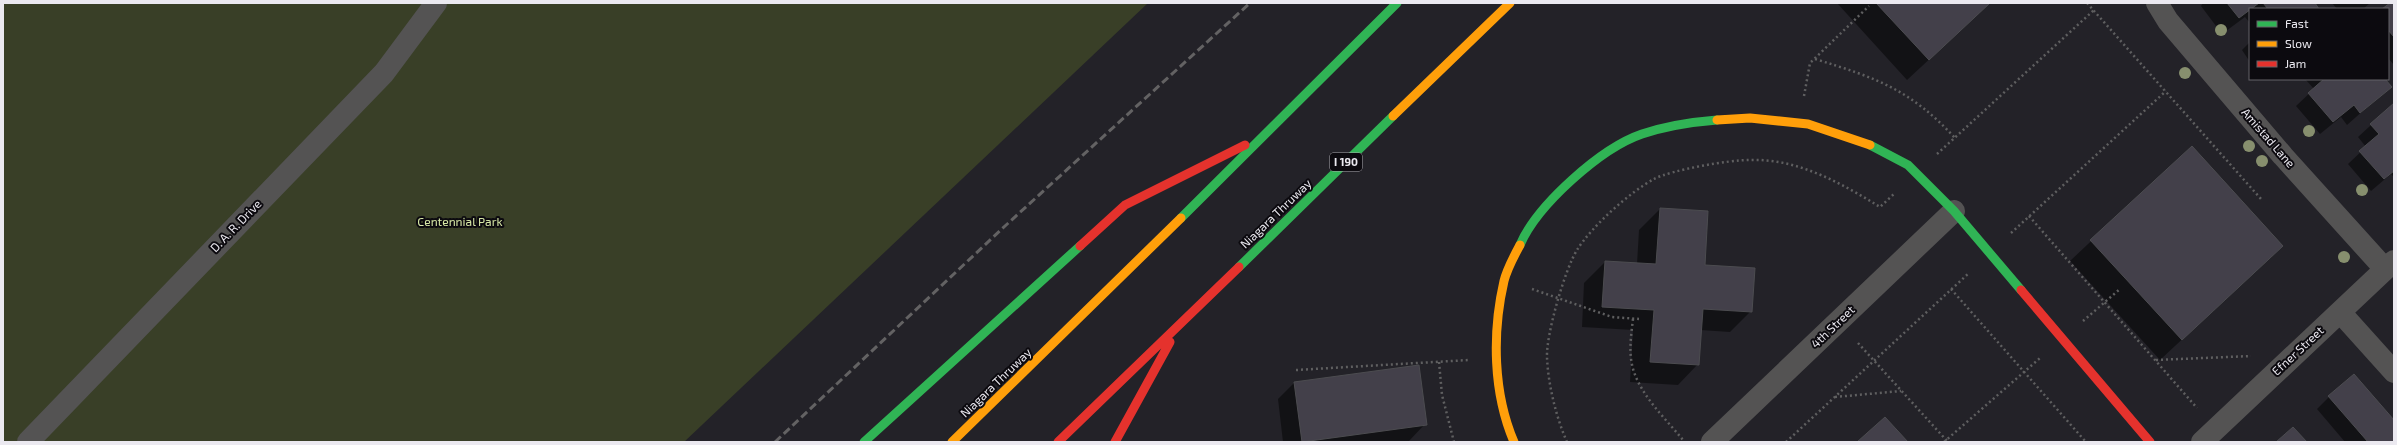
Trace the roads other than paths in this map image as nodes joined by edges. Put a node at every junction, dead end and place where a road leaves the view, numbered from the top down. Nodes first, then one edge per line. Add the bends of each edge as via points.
1 (436, 3) edge
2 (1397, 3) edge
3 (1510, 3) edge
4 (2157, 3) edge
5 (1261, 136) junction
6 (1954, 211) junction
7 (2389, 265) edge
8 (2340, 312) junction
9 (1182, 322) junction
10 (2394, 372) edge
11 (28, 442) edge
12 (864, 442) edge
13 (952, 442) edge
14 (1058, 442) edge
15 (1115, 442) edge
16 (1514, 442) edge
17 (1712, 442) edge
18 (2150, 442) edge
19 (2202, 442) edge

1 - 11 street, D. A. R. Drive via 384,73
2 - 5 main road, Niagara Thruway
3 - 9 main road, Niagara Thruway / I 190
4 - 7 street, Amistad Lane via 2168,21 2278,151
5 - 12 main road via 1124,205
5 - 13 main road, Niagara Thruway via 1125,274
6 - 16 main road via 1908,165 1865,142 1808,124 1750,118 1694,122 1641,134 1591,162 1553,197 1522,240 1504,280 1496,334 1497,365 1508,428
6 - 17 street, 4th Street
6 - 18 main road
7 - 8 street, Efner Street
8 - 10 street
8 - 19 street, Efner Street
9 - 14 main road, Niagara Thruway / I 190
9 - 15 main road

